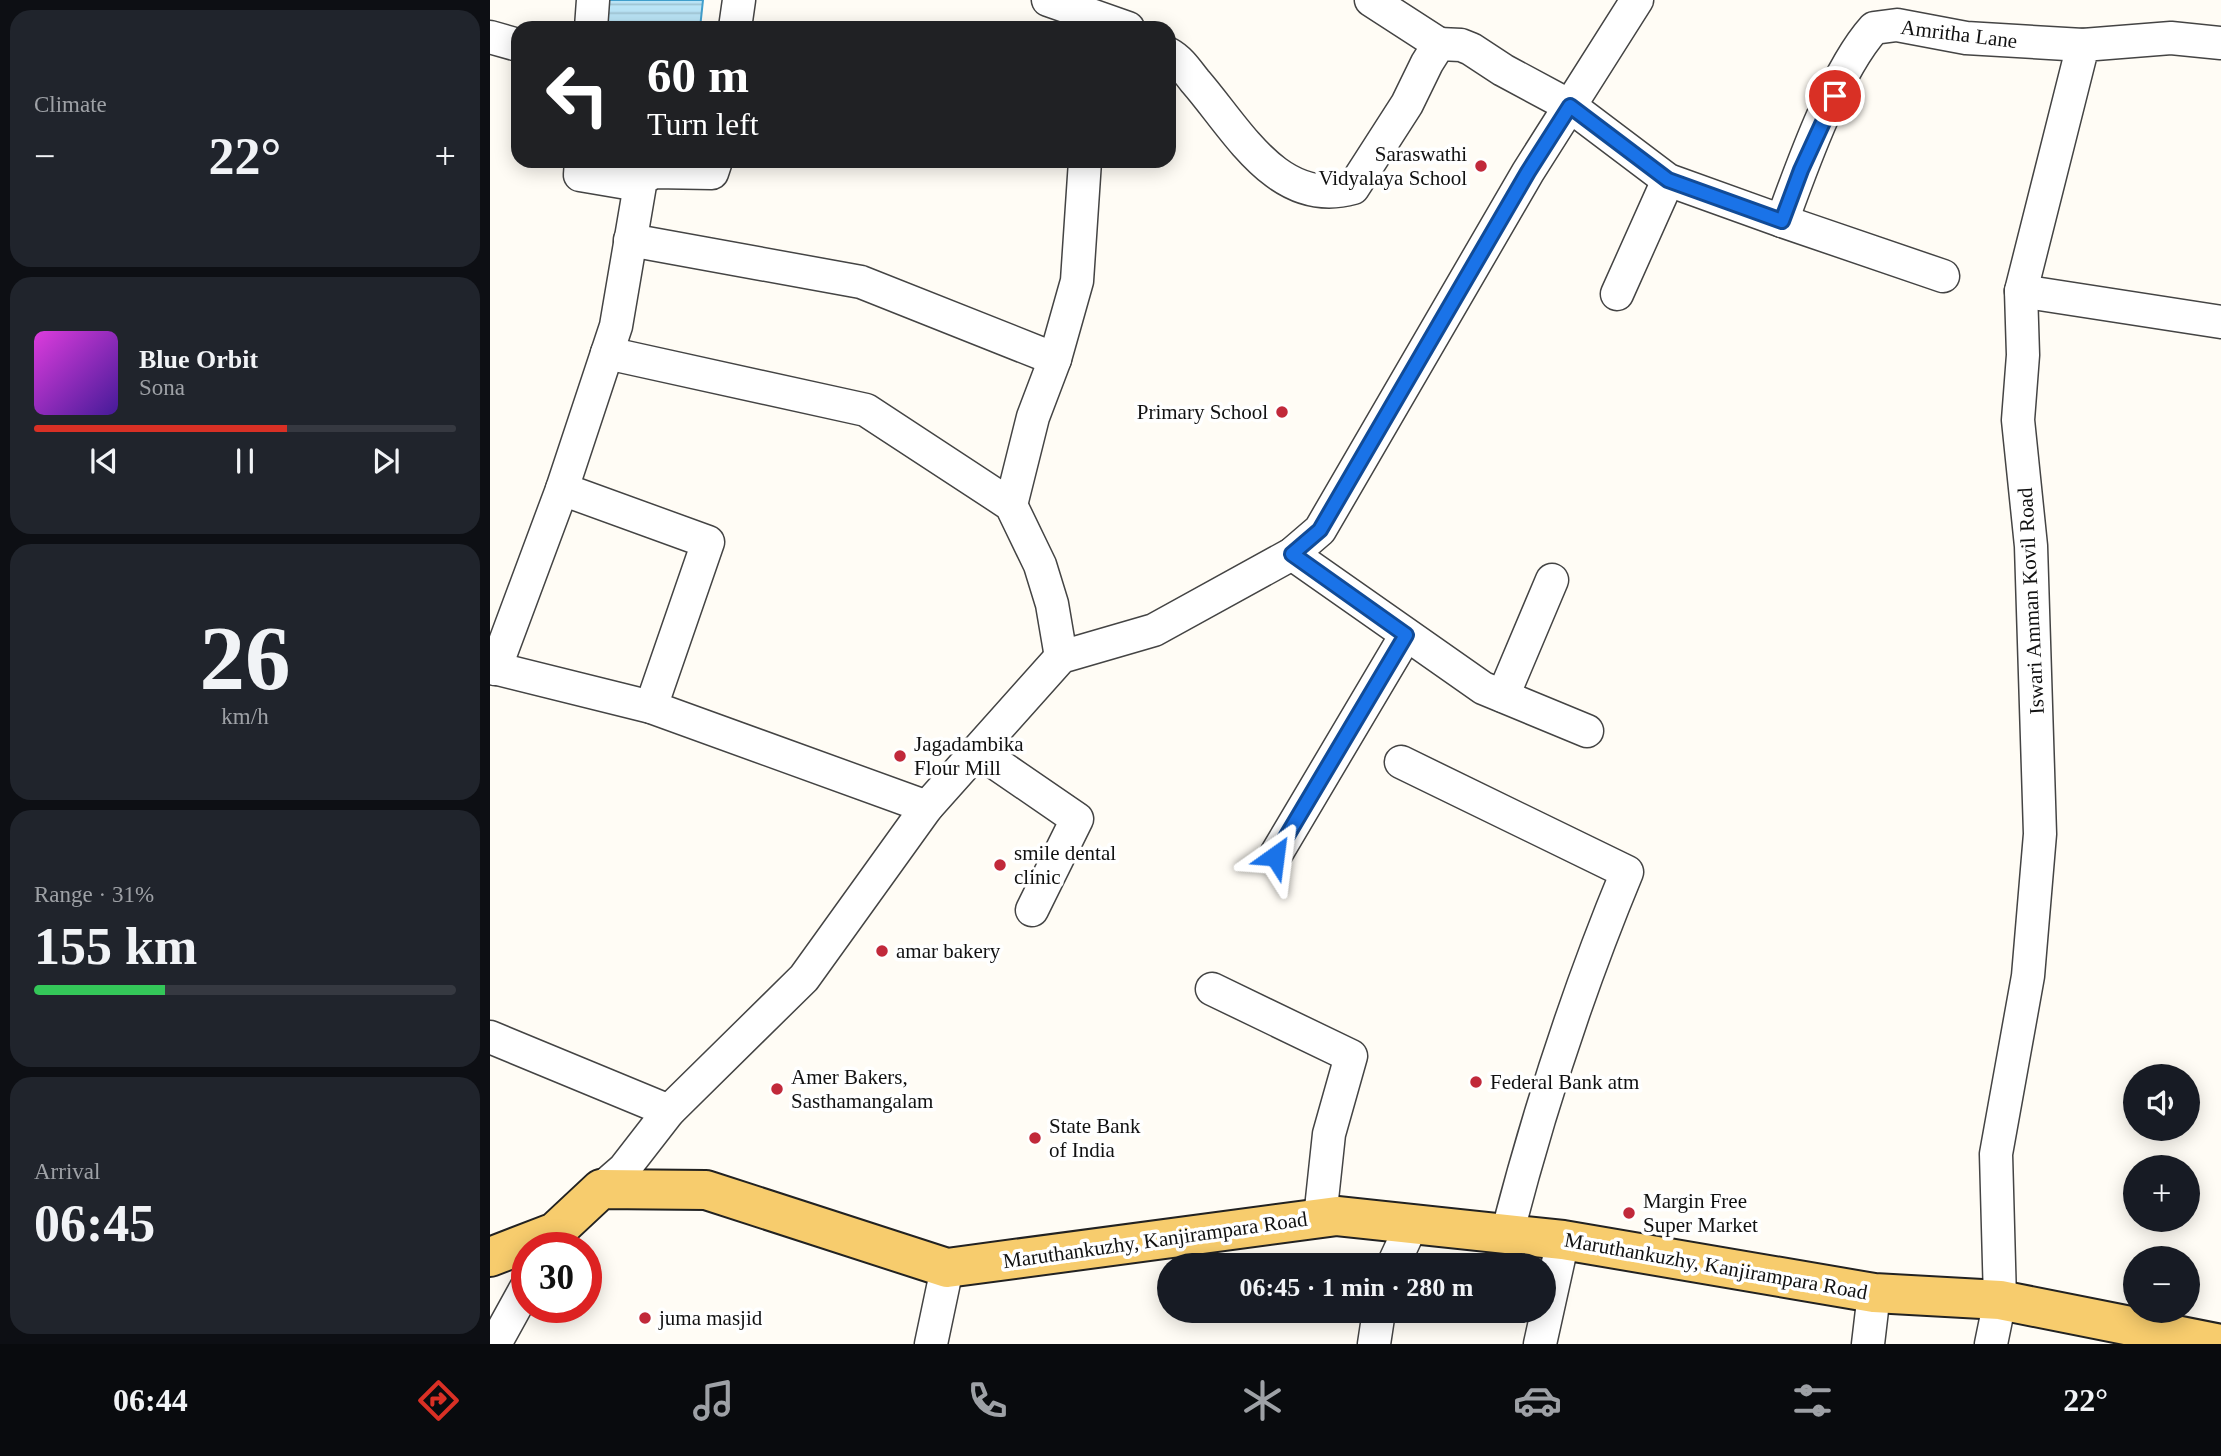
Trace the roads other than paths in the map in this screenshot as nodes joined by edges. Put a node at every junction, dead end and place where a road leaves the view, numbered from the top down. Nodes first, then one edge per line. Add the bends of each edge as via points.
1 (593, 0) edge
2 (739, 0) edge
3 (1048, 0) edge
4 (1371, 0) edge
5 (1637, 0) edge
6 (1111, 16) edge
7 (592, 21) edge
8 (736, 21) edge
9 (490, 37) edge
10 (511, 43) edge
11 (2221, 43) edge
12 (1439, 44) junction
13 (2084, 45) junction
14 (1176, 62) edge
15 (1570, 106) junction
16 (580, 168) edge
17 (714, 168) edge
18 (1085, 168) edge
19 (1668, 180) junction
20 (639, 185) junction
21 (1782, 221) junction
22 (631, 240) junction
23 (1943, 276) dead end
24 (2021, 291) junction
25 (1616, 294) dead end
26 (2221, 322) edge
27 (607, 352) junction
28 (1055, 359) junction
29 (562, 489) junction
30 (1011, 505) junction
31 (1292, 554) junction
32 (1552, 580) dead end
33 (1406, 635) junction
34 (1061, 657) junction
35 (493, 668) edge
36 (1503, 696) junction
37 (651, 707) junction
38 (1587, 731) dead end
39 (978, 751) junction
40 (1401, 762) dead end
41 (927, 807) junction
42 (1275, 856) dead end
43 (1032, 910) dead end
44 (1212, 989) dead end
45 (490, 1037) edge
46 (669, 1111) junction
47 (601, 1189) junction
48 (1320, 1218) junction
49 (1412, 1224) junction
50 (559, 1232) edge
51 (1507, 1234) junction
52 (1563, 1240) junction
53 (511, 1251) edge
54 (1399, 1253) edge
55 (490, 1257) edge
56 (947, 1268) junction
57 (1874, 1293) junction
58 (2000, 1300) junction
59 (511, 1315) edge
60 (1377, 1323) edge
61 (495, 1344) edge
62 (931, 1344) edge
63 (1374, 1344) edge
64 (1540, 1344) edge
65 (1868, 1344) edge
66 (1992, 1344) edge
67 (2221, 1344) edge

1 - 7 street
2 - 8 street
3 - 6 street
4 - 12 street
5 - 15 street
9 - 10 street
11 - 13 street via 2171,38
12 - 14 street via 1353,188 1335,193 1296,186 1261,163
12 - 15 street via 1471,49
13 - 21 street, Amritha Lane via 1966,38 1898,25 1874,28 1857,47
13 - 24 street, Iswari Amman Kovil Road
15 - 19 street
15 - 31 street via 1320,530
16 - 20 street via 580,174
17 - 20 street via 712,173 654,172
18 - 28 street via 1077,281
19 - 21 street
19 - 25 street
20 - 22 street
21 - 23 street
22 - 27 street
22 - 28 street via 862,282
24 - 26 street
24 - 58 street, Iswari Amman Kovil Road via 2018,420 2031,546 2040,834 2028,976 1996,1154
27 - 29 street
27 - 30 street via 866,410
28 - 30 street via 1033,417
29 - 35 street
29 - 37 street via 708,542
30 - 34 street via 1040,565
31 - 33 street
31 - 34 street via 1154,630
32 - 36 street
33 - 36 street via 1483,688
33 - 42 street
34 - 39 street
35 - 37 street
36 - 38 street
37 - 41 street
39 - 41 street
39 - 43 street via 1077,819
40 - 51 street via 1627,872 1593,953 1538,1114
41 - 46 street via 804,978
44 - 48 street via 1351,1056 1329,1134
45 - 46 street
46 - 47 street via 624,1169
47 - 50 main road
47 - 56 main road, Maruthankuzhy, Kanjirampara Road via 706,1190
48 - 49 main road, Maruthankuzhy, Kanjirampara Road
48 - 56 main road, Maruthankuzhy, Kanjirampara Road
49 - 51 main road, Maruthankuzhy, Kanjirampara Road
49 - 54 street
51 - 52 main road, Maruthankuzhy, Kanjirampara Road
52 - 57 main road, Maruthankuzhy, Kanjirampara Road
52 - 64 street
53 - 55 main road
56 - 62 street
57 - 58 main road, Maruthankuzhy, Kanjirampara Road
57 - 65 street
58 - 66 street, Iswari Amman Kovil Road
58 - 67 main road, Maruthankuzhy, Kanjirampara Road
59 - 61 street
60 - 63 street

